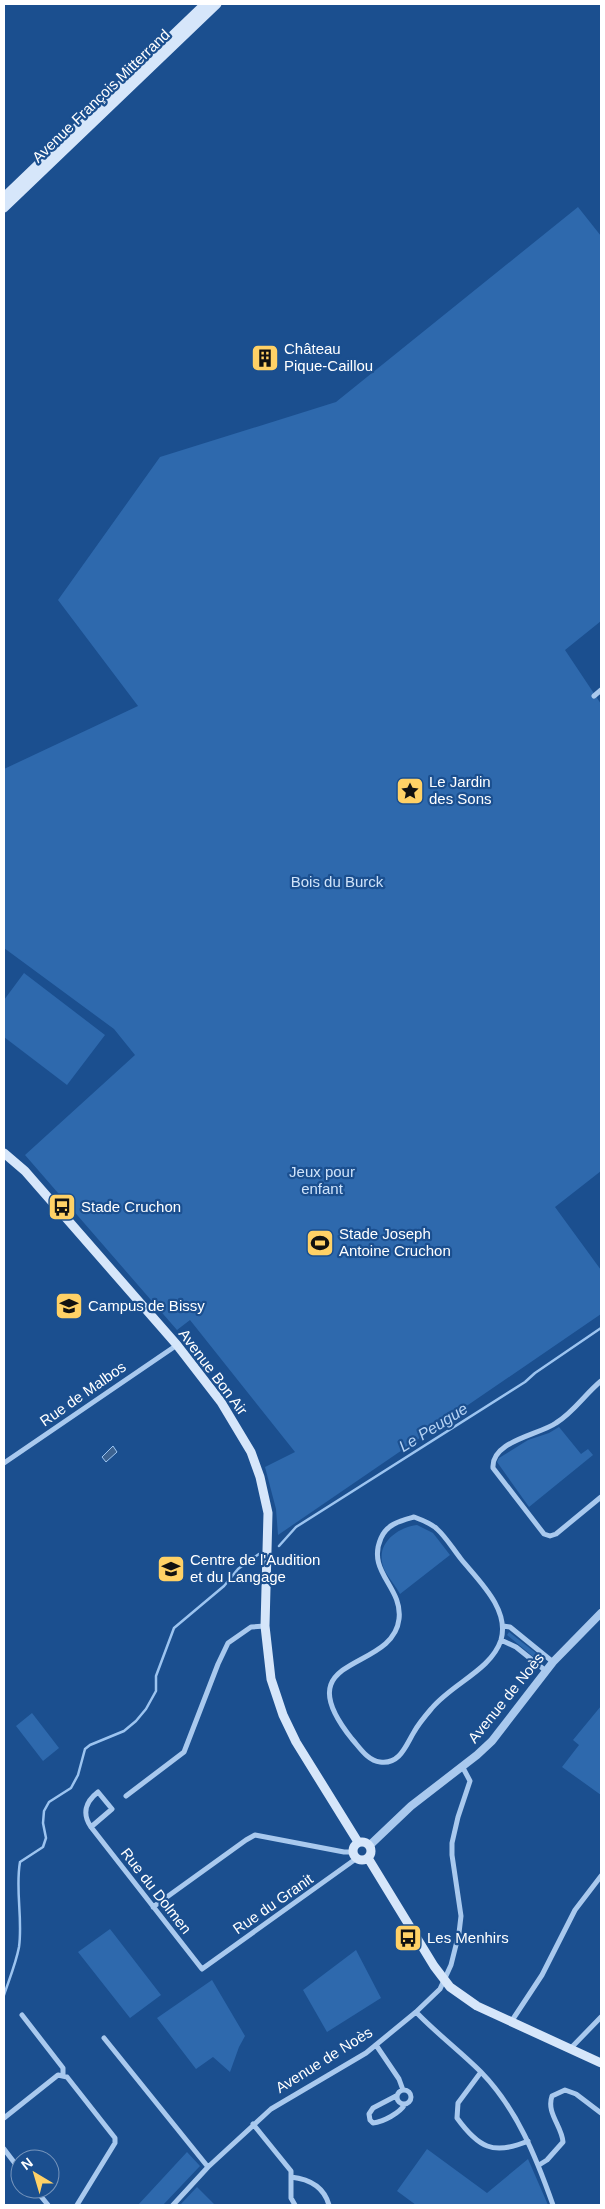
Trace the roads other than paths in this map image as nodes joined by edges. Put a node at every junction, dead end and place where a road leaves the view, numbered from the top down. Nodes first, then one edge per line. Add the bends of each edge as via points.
1 (205, 4) edge
2 (217, 4) edge
3 (4, 198) edge
4 (4, 208) edge
5 (601, 690) edge
6 (594, 696) dead end
7 (4, 1153) edge
8 (177, 1345) junction
9 (601, 1381) edge
10 (4, 1463) edge
11 (601, 1497) edge
12 (601, 1613) edge
13 (265, 1626) junction
14 (503, 1626) junction
15 (501, 1640) junction
16 (553, 1662) junction
17 (546, 1671) junction
18 (462, 1766) junction
19 (126, 1796) dead end
20 (91, 1827) junction
21 (358, 1842) junction
22 (370, 1845) junction
23 (355, 1855) junction
24 (368, 1858) junction
25 (601, 1876) edge
26 (153, 1907) junction
27 (202, 1969) joint
28 (444, 1980) junction
29 (416, 2012) junction
30 (22, 2015) dead end
31 (601, 2016) edge
32 (511, 2022) junction
33 (104, 2038) dead end
34 (376, 2045) junction
35 (570, 2049) junction
36 (601, 2063) edge
37 (481, 2072) junction
38 (63, 2075) junction
39 (403, 2090) junction
40 (396, 2096) junction
41 (405, 2104) junction
42 (600, 2113) edge
43 (4, 2118) edge
44 (253, 2124) junction
45 (528, 2141) junction
46 (539, 2165) junction
47 (208, 2167) junction
48 (291, 2177) junction
49 (77, 2205) edge
50 (173, 2205) edge
51 (295, 2205) edge
52 (329, 2205) edge
53 (554, 2205) edge

1 - 3 main road, Avenue François Mitterrand
2 - 4 main road, Avenue François Mitterrand
5 - 6 street
7 - 8 main road, Avenue Bon Air via 25,1171
8 - 10 street, Rue de Malbos
8 - 13 main road, Avenue Bon Air via 221,1402 252,1452 260,1477 268,1514
9 - 11 street via 574,1410 554,1425 526,1435 496,1453 493,1468 544,1534 550,1536
12 - 16 street, Avenue de Noès
13 - 19 street via 251,1626 228,1643 184,1752
13 - 21 main road, Avenue Bon Air via 271,1679 283,1715 296,1742
14 - 15 street
14 - 15 street via 490,1595 437,1528 414,1517 391,1525 383,1532 376,1552 377,1564 396,1597 399,1619 396,1630 384,1645 336,1674 330,1691 334,1709 350,1737 366,1755 373,1760 388,1762 396,1759 437,1702 490,1660
14 - 16 street via 510,1627
15 - 17 street via 516,1647
16 - 17 street, Avenue de Noès
17 - 18 street, Avenue de Noès via 492,1741
18 - 22 street via 411,1806
18 - 28 street, Avenue de Noès via 470,1781 454,1831 452,1855 461,1918 451,1965
20 - 20 street via 112,1809 98,1792 84,1814
20 - 26 street, Rue du Dolmen
21 - 22 main road
21 - 23 main road via 353,1847
22 - 24 main road via 372,1851
23 - 24 main road via 362,1860
23 - 26 street via 255,1835
23 - 27 street, Rue du Granit
24 - 28 main road
25 - 32 street via 575,1910 542,1975
26 - 27 street, Rue du Dolmen
28 - 29 street, Avenue de Noès via 440,1989
28 - 32 main road via 478,2006
29 - 34 street, Avenue de Noès
29 - 37 street
30 - 38 street via 63,2068
31 - 35 street
32 - 35 main road
33 - 47 street
34 - 39 street
34 - 44 street, Avenue de Noès via 271,2109
35 - 36 main road
37 - 45 street via 506,2102
37 - 45 street via 458,2103 457,2118 479,2144 488,2148 517,2146
38 - 43 street via 58,2075
38 - 49 street via 115,2138
39 - 40 street
39 - 41 street via 408,2091 411,2097
40 - 41 street via 398,2103
40 - 41 street via 373,2108 369,2114 373,2123 402,2109
42 - 46 street via 576,2094 565,2090 552,2096 550,2109 564,2142
44 - 47 street, Avenue de Noès
44 - 48 street via 291,2171
45 - 46 street
46 - 53 street
47 - 50 street, Avenue de Noès
48 - 51 street via 291,2198
48 - 52 street via 301,2178 320,2188

